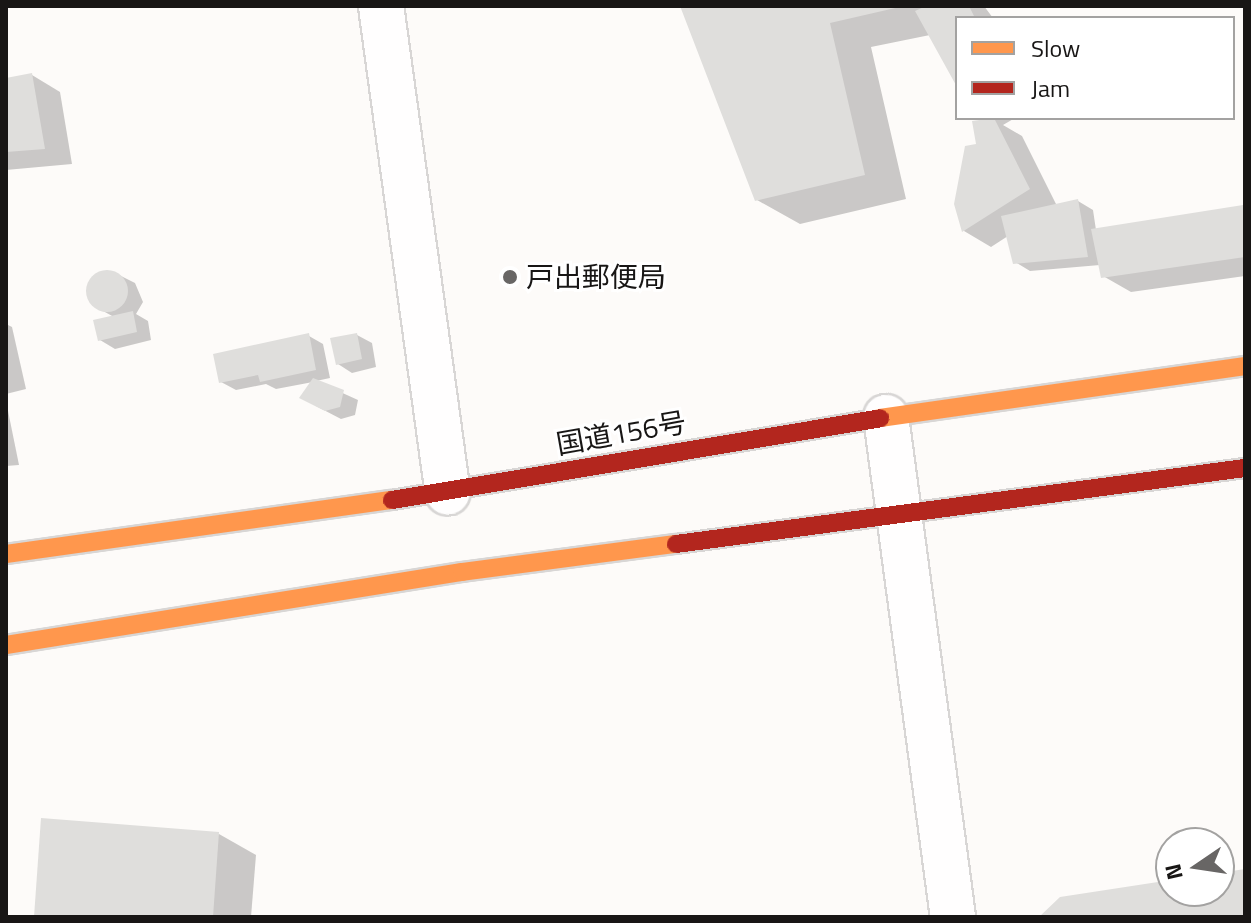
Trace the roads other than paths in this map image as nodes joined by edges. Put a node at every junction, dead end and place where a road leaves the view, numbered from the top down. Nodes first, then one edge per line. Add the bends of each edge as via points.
1 (381, 6) edge
2 (1245, 366) edge
3 (886, 417) junction
4 (1245, 468) edge
5 (448, 492) junction
6 (901, 515) junction
7 (6, 554) edge
8 (6, 645) edge
9 (953, 917) edge

1 - 5 street
2 - 3 highway, 国道156号
3 - 5 highway, 国道156号
3 - 6 street
4 - 6 highway
5 - 7 highway, 国道156号
6 - 8 highway via 462,572
6 - 9 street

